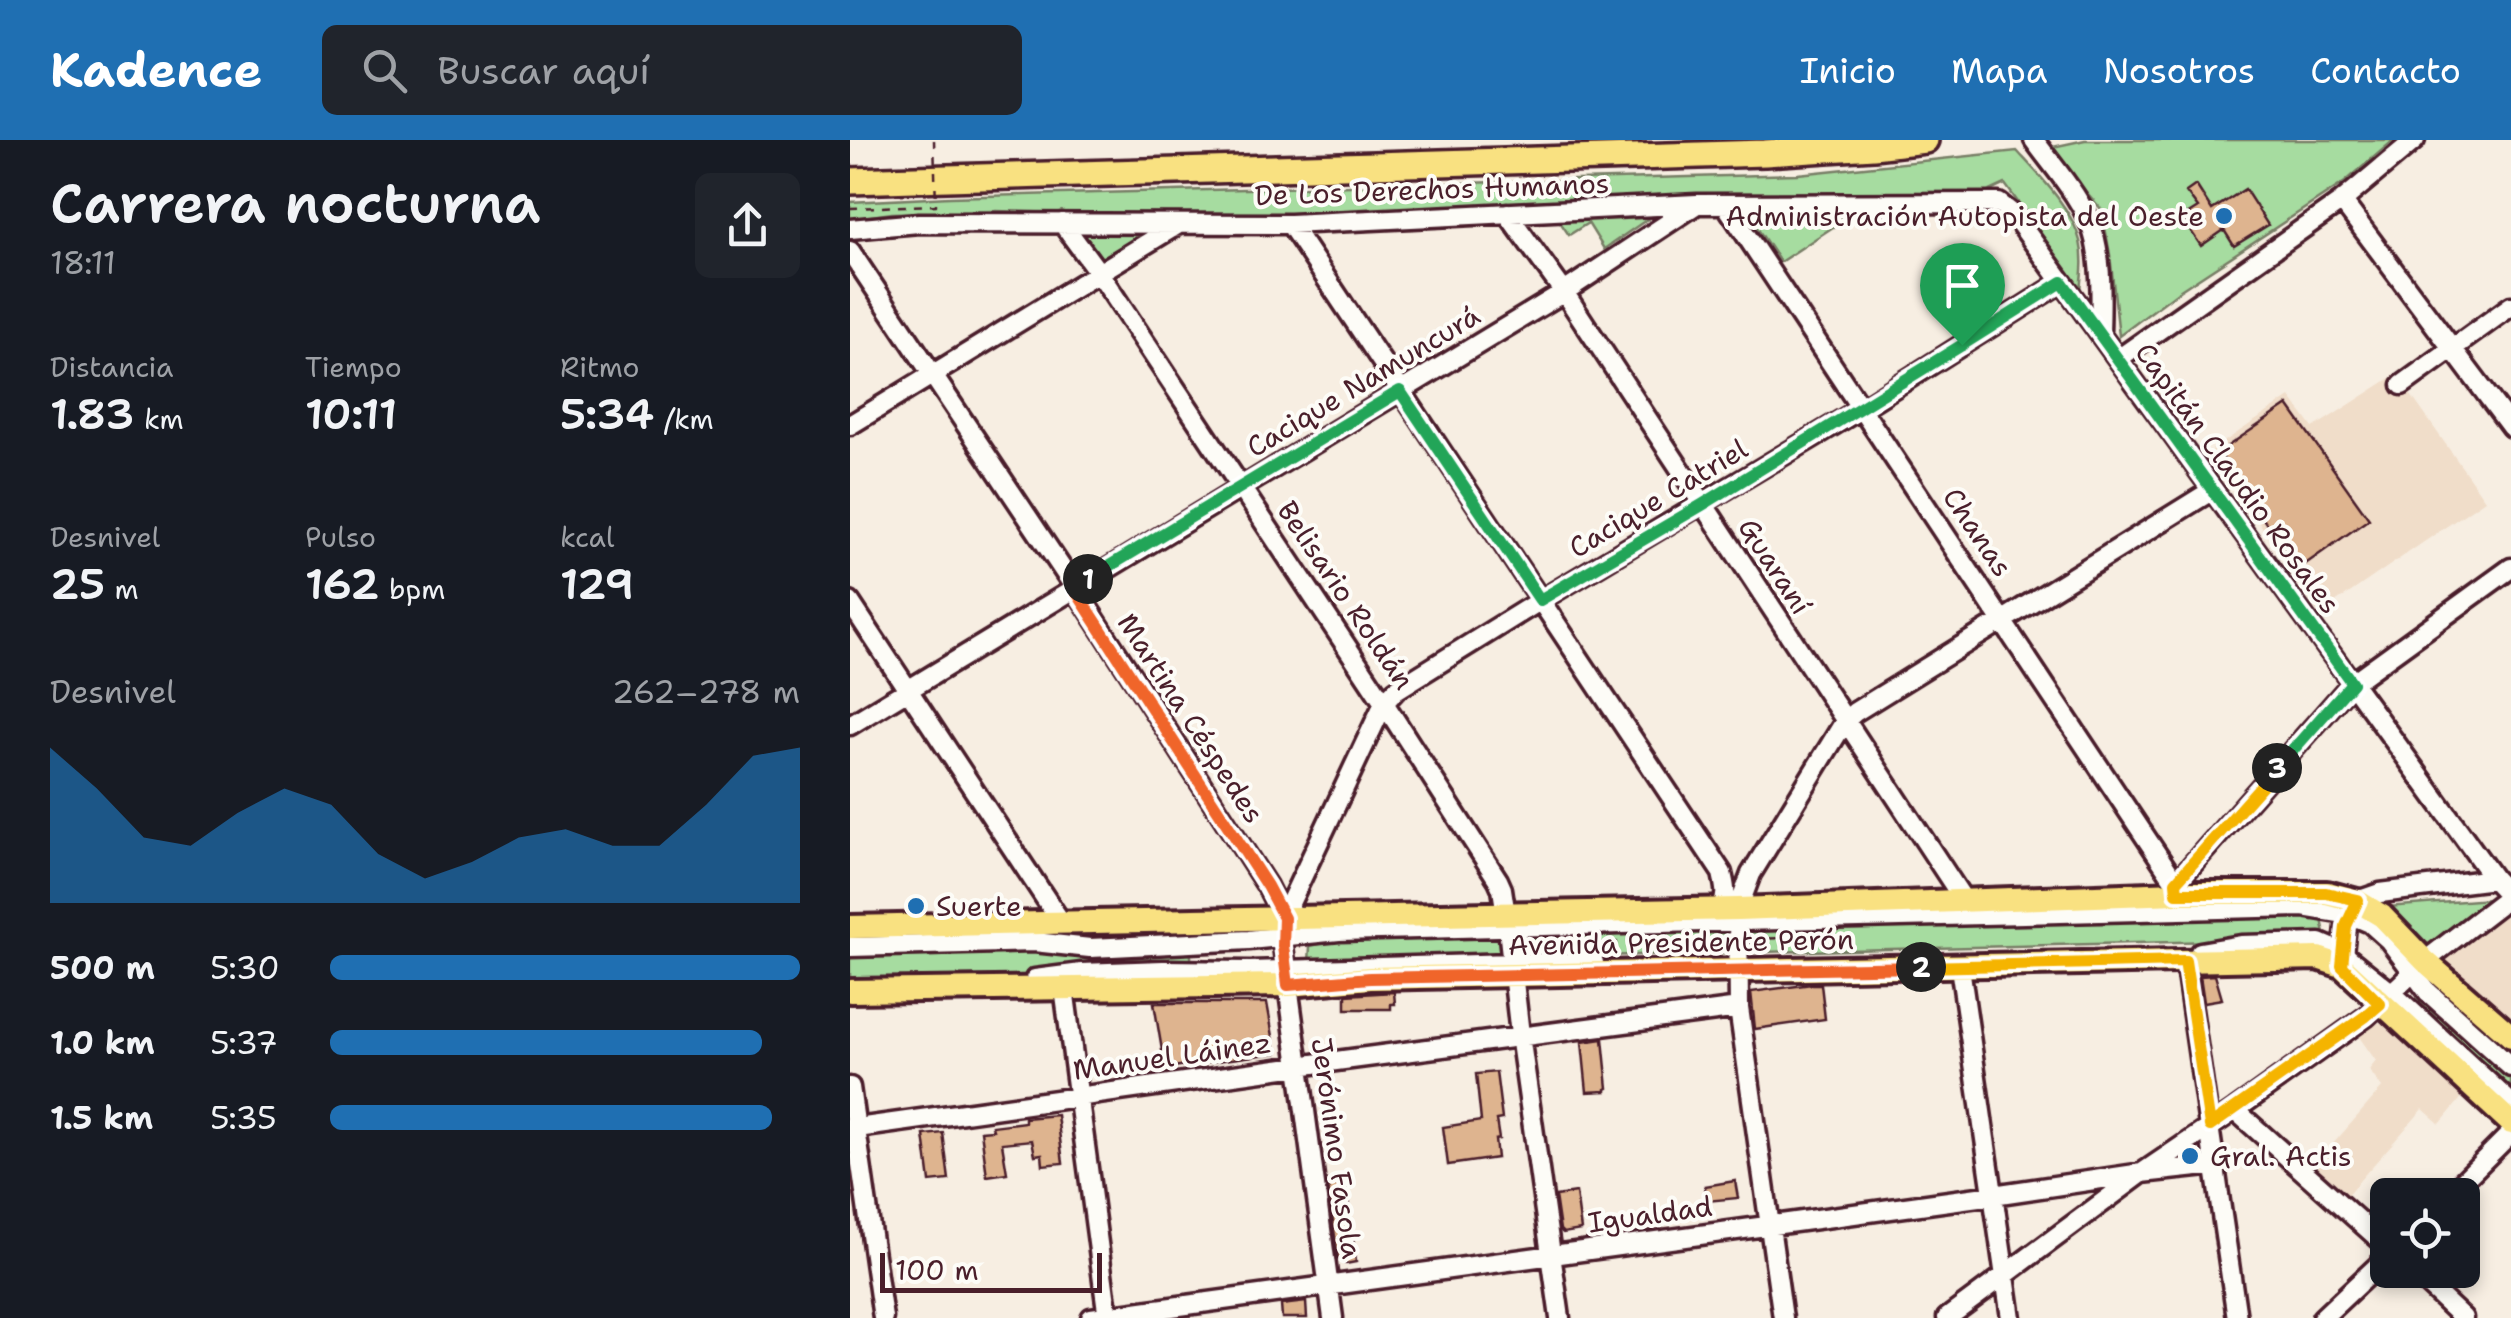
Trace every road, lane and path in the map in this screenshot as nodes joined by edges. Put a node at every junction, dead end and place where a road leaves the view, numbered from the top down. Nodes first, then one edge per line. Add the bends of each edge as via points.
1 (934, 140) edge
2 (1925, 140) edge
3 (2034, 140) edge
4 (2415, 140) edge
5 (850, 182) edge
6 (2342, 201) junction
7 (1697, 204) junction
8 (1726, 205) junction
9 (850, 208) edge
10 (1507, 213) junction
11 (2014, 214) joint
12 (1062, 224) junction
13 (1290, 224) junction
14 (1178, 225) junction
15 (850, 229) edge
16 (850, 251) edge
17 (1099, 273) junction
18 (2062, 282) junction
19 (1564, 292) junction
20 (2511, 306) edge
21 (2100, 333) junction
22 (2452, 348) junction
23 (2118, 359) junction
24 (933, 374) junction
25 (2402, 385) dead end
26 (1400, 391) junction
27 (1862, 408) junction
28 (850, 425) edge
29 (2511, 427) edge
30 (1240, 486) junction
31 (2211, 491) junction
32 (1702, 505) junction
33 (2511, 568) edge
34 (1074, 588) junction
35 (1540, 600) junction
36 (850, 602) edge
37 (2002, 619) junction
38 (2352, 683) junction
39 (907, 689) junction
40 (1384, 702) junction
41 (1844, 722) junction
42 (850, 725) edge
43 (1722, 873) junction
44 (1752, 874) junction
45 (2494, 880) junction
46 (2176, 888) junction
47 (2510, 896) edge
48 (1963, 899) junction
49 (2354, 908) junction
50 (1507, 920) junction
51 (1733, 920) junction
52 (1061, 922) junction
53 (850, 927) edge
54 (1283, 928) junction
55 (1834, 936) dead end
56 (1567, 943) dead end
57 (850, 947) edge
58 (2342, 959) junction
59 (2185, 961) junction
60 (1738, 966) junction
61 (2420, 966) junction
62 (1960, 967) junction
63 (1512, 969) junction
64 (1287, 977) junction
65 (850, 982) edge
66 (1064, 988) junction
67 (850, 991) edge
68 (2386, 998) junction
69 (1739, 1008) junction
70 (1520, 1035) junction
71 (2511, 1036) edge
72 (1298, 1066) junction
73 (2511, 1066) edge
74 (850, 1086) edge
75 (1078, 1097) junction
76 (2511, 1103) edge
77 (2235, 1110) junction
78 (2511, 1123) edge
79 (2210, 1126) junction
80 (853, 1128) edge
81 (2511, 1134) edge
82 (2216, 1166) junction
83 (2142, 1173) junction
84 (2466, 1178) edge
85 (1993, 1195) junction
86 (1770, 1226) junction
87 (2370, 1231) edge
88 (1551, 1255) junction
89 (2370, 1273) edge
90 (2005, 1276) junction
91 (1328, 1286) junction
92 (2432, 1288) edge
93 (1102, 1317) edge
94 (883, 1318) edge
95 (1333, 1318) edge
96 (1560, 1318) edge
97 (1784, 1318) edge
98 (1947, 1318) edge
99 (2011, 1318) edge
100 (2237, 1318) edge
101 (2322, 1318) edge
102 (2464, 1318) edge

1 - 9 path, bridge via 936,205
2 - 5 highway via 1764,153
3 - 21 street, Capitán Claudio Rosales via 2087,218 2096,246
4 - 6 street
6 - 22 street
6 - 23 street
7 - 8 street, De Los Derechos Humanos
7 - 10 street, De Los Derechos Humanos
7 - 19 street, Cacique Namuncurá
8 - 11 street, De Los Derechos Humanos via 1990,203
8 - 27 street, Chanas
10 - 13 street, De Los Derechos Humanos
10 - 19 street, Guaraní
11 - 18 street, Capitán Claudio Rosales
12 - 14 street, De Los Derechos Humanos
12 - 15 street, De Los Derechos Humanos
12 - 17 street, Belisario Roldán
13 - 14 street, De Los Derechos Humanos
13 - 26 street
14 - 17 street
16 - 24 street, Martina Céspedes
17 - 24 street
17 - 30 street, Belisario Roldán
18 - 21 street, Capitán Claudio Rosales
18 - 27 street, Cacique Catriel
19 - 26 street, Cacique Namuncurá
19 - 32 street, Guaraní
20 - 22 street
21 - 23 street, Capitán Claudio Rosales
22 - 25 street
22 - 29 street
23 - 31 street, Capitán Claudio Rosales
24 - 28 street
24 - 34 street, Martina Céspedes
26 - 30 street, Cacique Namuncurá
26 - 35 street
27 - 32 street, Cacique Catriel
27 - 37 street, Chanas
30 - 34 street, Cacique Namuncurá
30 - 40 street, Belisario Roldán
31 - 37 street
31 - 38 street, Capitán Claudio Rosales
32 - 35 street, Cacique Catriel
32 - 41 street, Guaraní
33 - 38 street
34 - 39 street, Cacique Namuncurá
34 - 54 street, Martina Céspedes via 1267,886
35 - 40 street, Cacique Catriel
35 - 43 street
36 - 39 street
37 - 41 street
37 - 46 street, Chanas
38 - 45 street, Capitán Claudio Rosales
38 - 46 street
39 - 42 street, Cacique Namuncurá
39 - 52 street
40 - 50 street, Belisario Roldán via 1498,880
40 - 54 street, Cacique Catriel
41 - 44 street
41 - 48 street, Guaraní
43 - 44 street
43 - 51 street
44 - 51 street
45 - 47 street, Capitán Claudio Rosales
45 - 49 street via 2380,893
46 - 48 main road, Avenida Presidente Perón
46 - 49 main road, Avenida Presidente Perón via 2326,893
47 - 61 street
48 - 51 main road, Avenida Presidente Perón
49 - 51 street
49 - 58 street
49 - 61 main road via 2382,916
50 - 51 main road, Avenida Presidente Perón
50 - 54 main road, Avenida Presidente Perón
50 - 63 street, Belisario Roldán
51 - 55 path
51 - 56 path
51 - 60 street
52 - 53 main road, Avenida Presidente Perón
52 - 54 main road, Avenida Presidente Perón
54 - 57 street via 1090,948 1034,942
54 - 64 street, Jerónimo Fasola
58 - 59 main road, Avenida Presidente Perón
58 - 60 street via 2320,942 2205,952
58 - 68 main road
59 - 62 main road, Avenida Presidente Perón
59 - 79 street
60 - 62 main road, Avenida Presidente Perón
60 - 63 main road, Avenida Presidente Perón
60 - 69 street
61 - 68 street
61 - 71 main road
61 - 73 street via 2428,992
62 - 85 street
63 - 64 main road, Avenida Presidente Perón
63 - 70 street, Belisario Roldán
64 - 65 street via 1082,973
64 - 66 main road, Avenida Presidente Perón
64 - 72 street, Jerónimo Fasola
66 - 67 main road, Avenida Presidente Perón
66 - 75 street
68 - 76 street
68 - 77 street
68 - 78 main road
69 - 70 street, Manuel Láinez
69 - 86 street
70 - 72 street, Manuel Láinez
70 - 88 street, Belisario Roldán
72 - 75 street, Manuel Láinez
72 - 91 street, Jerónimo Fasola
74 - 80 street
75 - 80 street, Manuel Láinez
75 - 93 street
77 - 79 street
77 - 87 street
79 - 82 street
79 - 83 street
80 - 94 street
81 - 84 street
82 - 83 street, Igualdad
82 - 100 street
83 - 85 street, Igualdad
83 - 90 street
85 - 86 street, Igualdad
85 - 90 street
86 - 88 street, Igualdad
86 - 97 street
88 - 91 street, Igualdad
88 - 96 street, Belisario Roldán
89 - 101 street
90 - 98 street
90 - 99 street
91 - 93 street, Igualdad
91 - 95 street, Jerónimo Fasola
92 - 102 street

